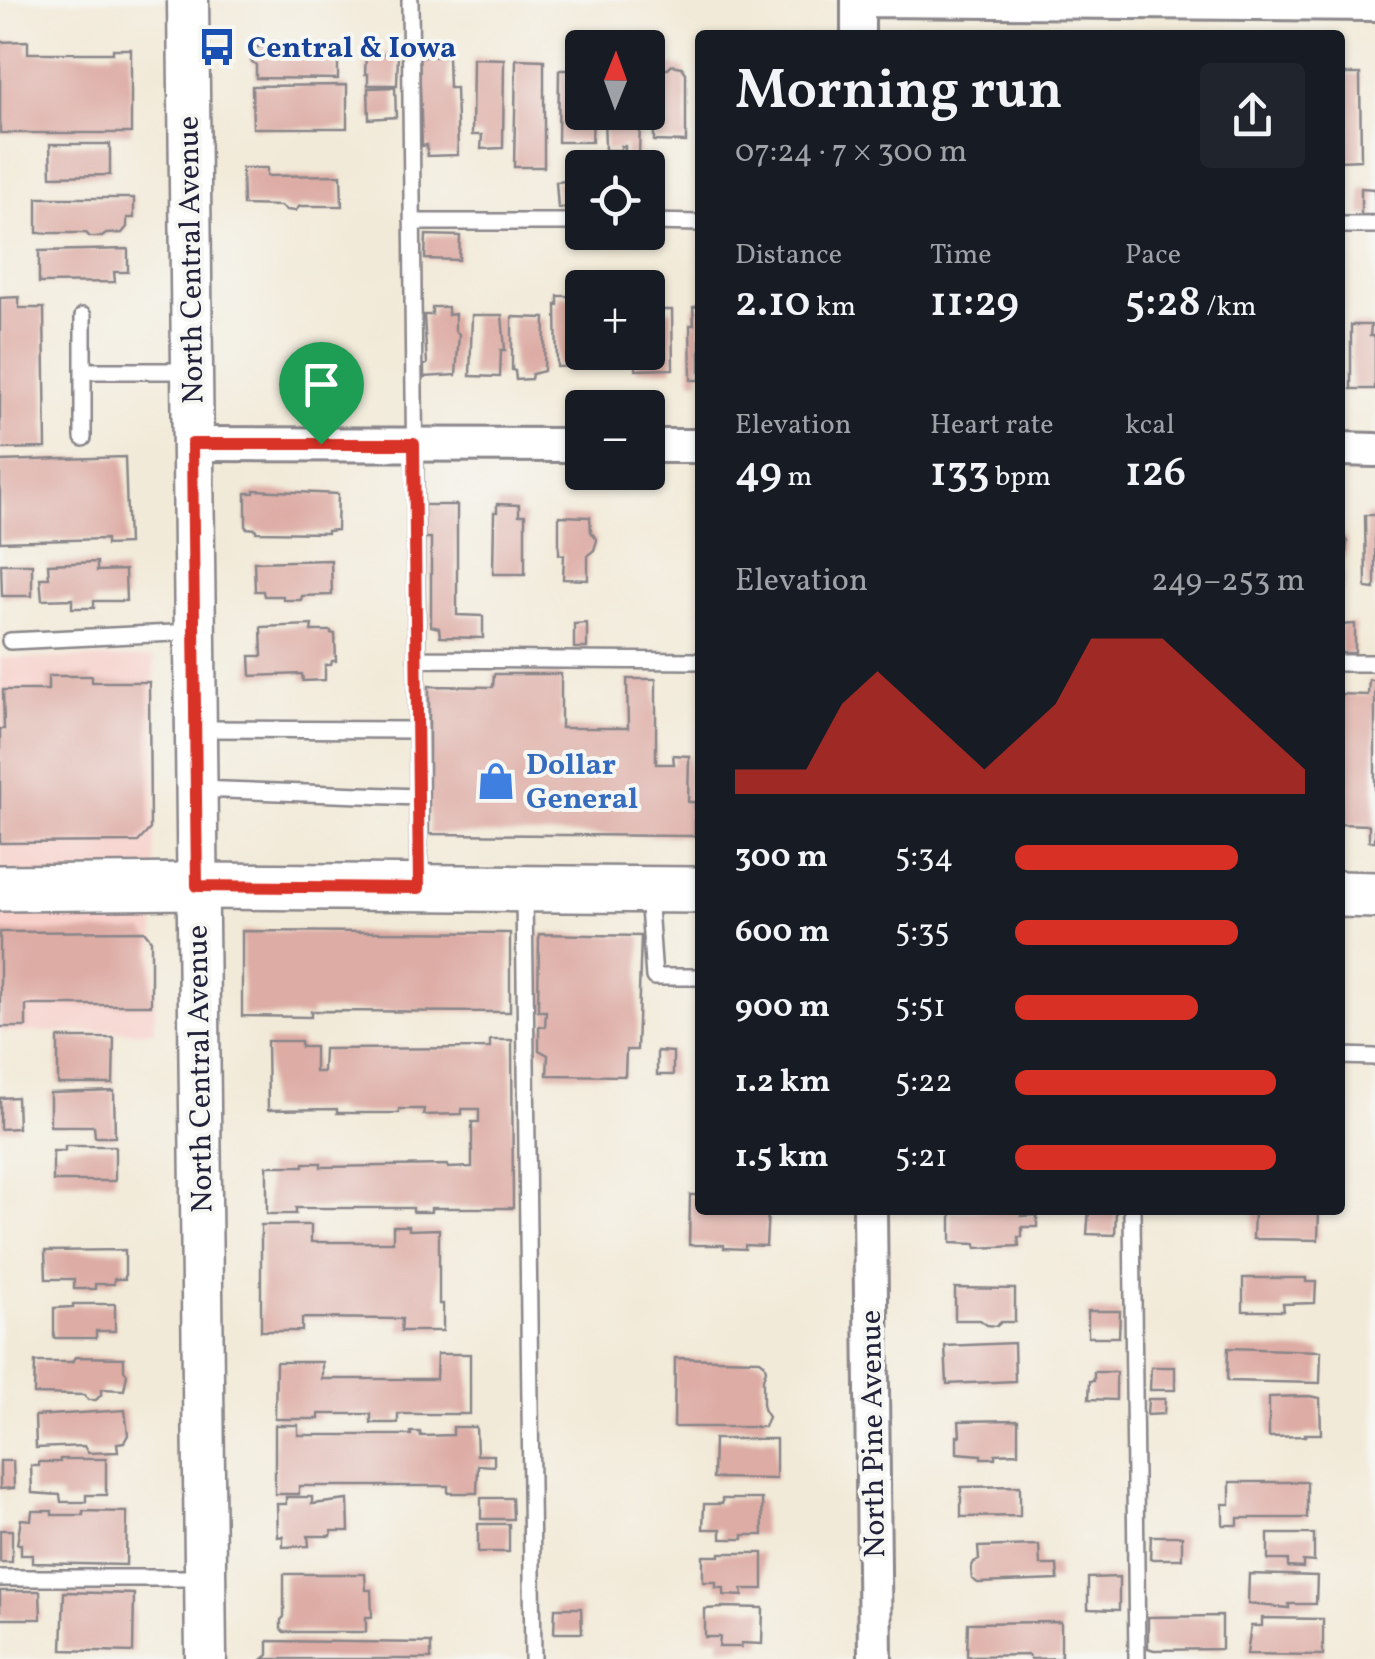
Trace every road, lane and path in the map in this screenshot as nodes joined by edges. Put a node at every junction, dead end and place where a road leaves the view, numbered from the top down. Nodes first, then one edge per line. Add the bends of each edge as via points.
1 (188, 0) edge
2 (410, 0) edge
3 (858, 0) edge
4 (870, 0) edge
5 (1375, 4) edge
6 (858, 30) edge
7 (412, 222) junction
8 (565, 222) edge
9 (665, 222) edge
10 (695, 223) edge
11 (1345, 224) edge
12 (1375, 225) edge
13 (83, 316) dead end
14 (83, 371) junction
15 (192, 371) junction
16 (83, 438) dead end
17 (192, 444) junction
18 (414, 444) junction
19 (565, 445) edge
20 (665, 446) edge
21 (695, 446) edge
22 (1345, 450) edge
23 (1375, 450) edge
24 (194, 632) junction
25 (10, 640) dead end
26 (416, 659) junction
27 (695, 661) edge
28 (1345, 663) edge
29 (1375, 664) edge
30 (195, 729) junction
31 (418, 730) junction
32 (196, 789) junction
33 (418, 797) junction
34 (197, 886) junction
35 (0, 888) edge
36 (419, 888) junction
37 (524, 888) junction
38 (648, 889) junction
39 (695, 890) edge
40 (1345, 894) edge
41 (1375, 894) edge
42 (695, 977) edge
43 (1345, 1056) edge
44 (1375, 1058) edge
45 (870, 1215) edge
46 (1132, 1215) edge
47 (0, 1578) edge
48 (205, 1578) junction
49 (206, 1659) edge
50 (533, 1659) edge
51 (875, 1659) edge
52 (1136, 1659) edge

1 - 15 street, North Central Avenue
2 - 7 lane
3 - 6 street
4 - 5 street
7 - 8 lane
7 - 18 lane
9 - 10 lane
11 - 12 lane
13 - 14 lane
14 - 15 lane
14 - 16 lane
15 - 17 street, North Central Avenue
17 - 18 street
17 - 24 street, North Central Avenue
18 - 19 street
18 - 26 lane
20 - 21 street
22 - 23 street
24 - 25 lane
24 - 30 street, North Central Avenue
26 - 27 lane
26 - 31 lane
28 - 29 lane
30 - 31 lane
30 - 32 street, North Central Avenue
31 - 33 lane
32 - 33 lane
32 - 34 street, North Central Avenue
33 - 36 lane
34 - 35 main road
34 - 36 main road
34 - 48 street, North Central Avenue
36 - 37 main road
37 - 38 main road
37 - 50 lane
38 - 39 main road
38 - 42 lane via 654,977
40 - 41 main road
43 - 44 lane
45 - 51 street, North Pine Avenue
46 - 52 lane
47 - 48 lane
48 - 49 street, North Central Avenue

